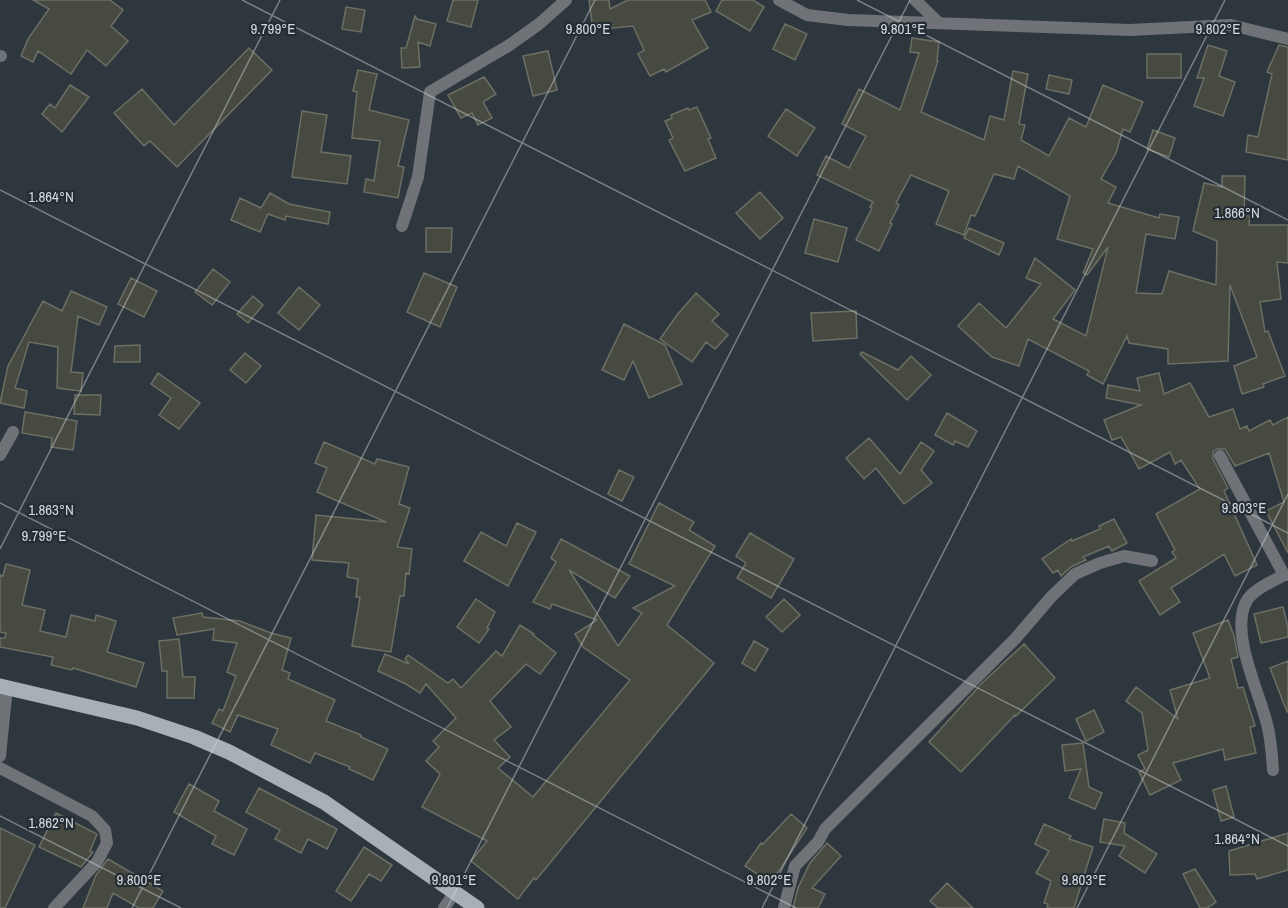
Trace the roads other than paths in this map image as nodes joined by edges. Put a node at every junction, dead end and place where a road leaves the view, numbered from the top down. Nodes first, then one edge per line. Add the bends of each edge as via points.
1 (566, 0) edge
2 (779, 0) edge
3 (915, 0) edge
4 (939, 23) junction
5 (1288, 39) edge
6 (402, 226) dead end
7 (13, 432) dead end
8 (0, 455) edge
9 (1220, 456) dead end
10 (1152, 561) dead end
11 (1286, 575) edge
12 (4, 686) edge
13 (0, 756) edge
14 (0, 768) edge
15 (1273, 770) dead end
16 (455, 892) junction
17 (54, 908) edge
18 (444, 908) edge
19 (477, 908) edge
20 (784, 908) edge

1 - 6 street via 508,46 430,92 418,177
2 - 4 street via 807,15 848,21
3 - 4 street
4 - 5 street via 1130,30 1231,25
7 - 8 street
9 - 11 street
10 - 20 street via 1124,556 1100,563 1076,574 1051,597 1015,639 825,829 795,866
11 - 15 street via 1247,600 1241,631 1267,721
12 - 13 street
12 - 16 main road via 137,718 229,752 324,802
14 - 17 street via 92,816 105,830 107,843 97,862
16 - 18 street
16 - 19 main road

